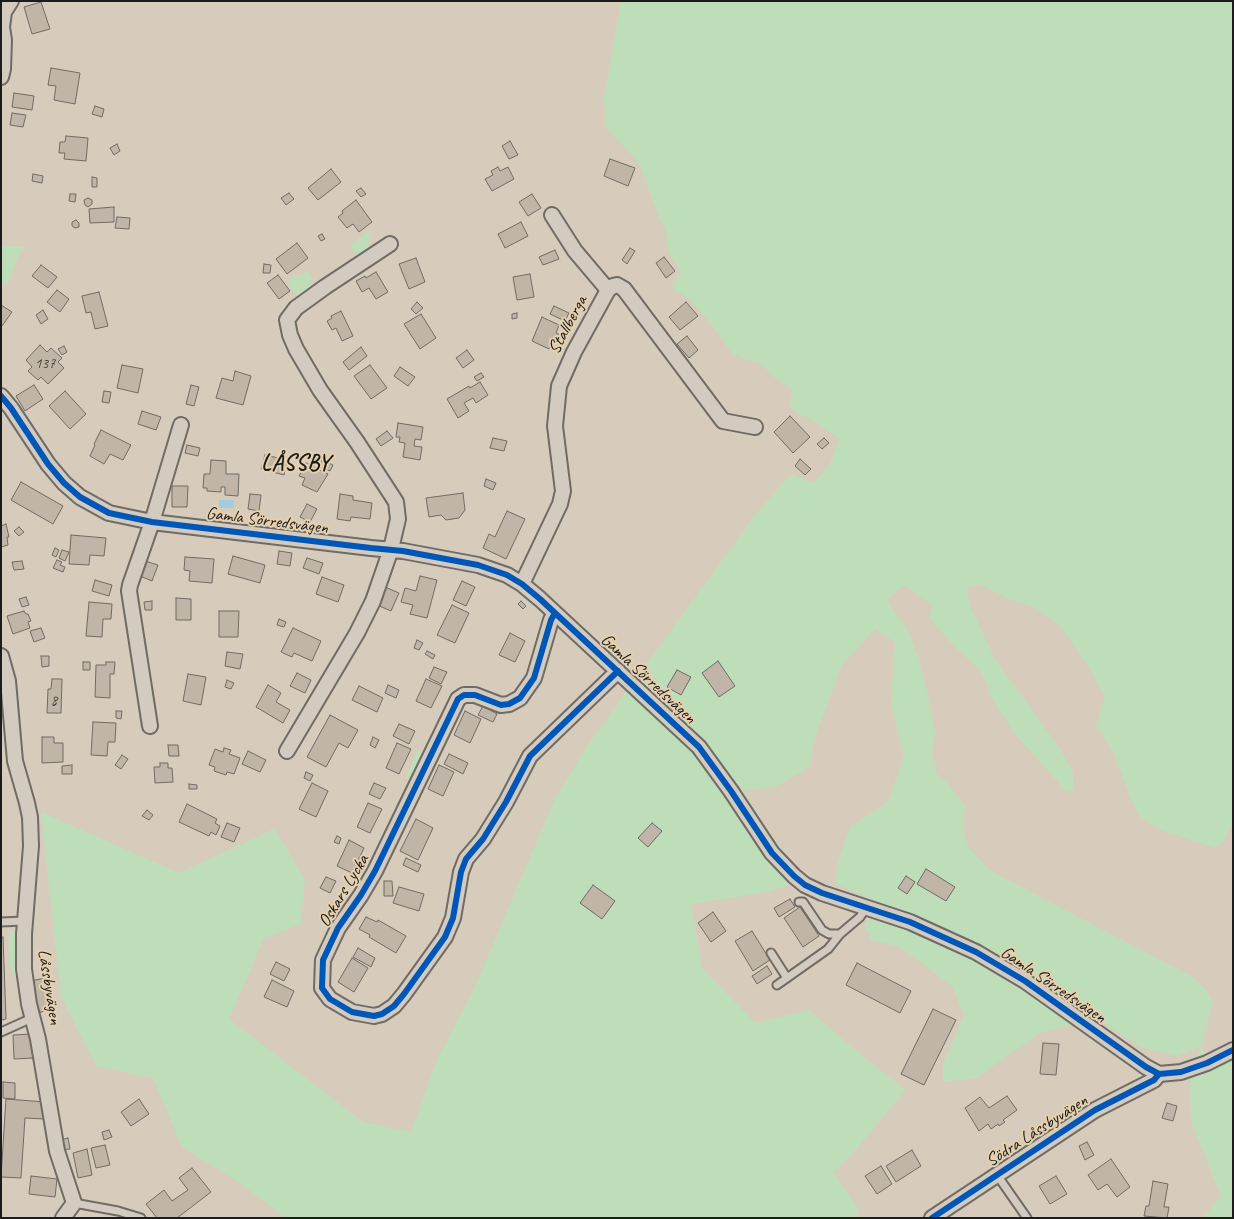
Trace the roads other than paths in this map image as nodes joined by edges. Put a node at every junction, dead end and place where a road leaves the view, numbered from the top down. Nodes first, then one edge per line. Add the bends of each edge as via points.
1 (10, 1) edge
2 (2, 26) edge
3 (1, 77) edge
4 (552, 215) dead end
5 (390, 244) dead end
6 (608, 290) junction
7 (1, 396) edge
8 (181, 425) dead end
9 (755, 427) dead end
10 (152, 522) junction
11 (391, 550) junction
12 (522, 584) junction
13 (555, 613) junction
14 (1, 656) edge
15 (618, 671) junction
16 (150, 726) dead end
17 (287, 751) dead end
18 (799, 902) dead end
19 (866, 908) junction
20 (24, 921) junction
21 (1, 922) edge
22 (840, 934) junction
23 (771, 953) dead end
24 (787, 978) junction
25 (777, 985) dead end
26 (32, 1018) junction
27 (1, 1032) edge
28 (1233, 1050) edge
29 (1159, 1074) junction
30 (996, 1175) junction
31 (74, 1203) junction
32 (63, 1218) edge
33 (140, 1218) edge
34 (932, 1218) edge
35 (1027, 1218) edge

1 - 2 street
2 - 3 street
4 - 6 street via 575,252
5 - 11 street via 296,308 287,322 296,349 320,390 396,502 398,519
6 - 9 street, Stallberga via 617,285 624,289 723,421
6 - 12 street, Stallberga via 559,386 555,426 563,490 560,504
7 - 10 street, Gamla Sörredsvägen via 48,464 80,497 108,513
8 - 10 street
10 - 11 street, Gamla Sörredsvägen
10 - 16 street via 129,592
11 - 12 street, Gamla Sörredsvägen via 478,565
11 - 17 street via 381,582 360,627
12 - 13 street, Gamla Sörredsvägen
13 - 15 street, Gamla Sörredsvägen
13 - 15 street, Oskars Lycka via 550,620 534,678 520,698 501,705 475,695 464,694 458,699 375,870 331,942 322,975 322,988 330,999 352,1012 374,1016 388,1010 404,994 445,937 453,918 460,872 466,859 506,802 530,756
14 - 20 street, Låssbyvägen via 8,681 14,761 30,818
15 - 19 street, Gamla Sörredsvägen via 699,747 772,853 794,876 822,893
18 - 22 lane via 803,902 822,930
19 - 22 lane
19 - 29 street, Gamla Sörredsvägen via 910,922 976,952 1025,981
20 - 21 lane
20 - 26 street, Låssbyvägen via 24,969
22 - 24 lane via 828,949
23 - 24 lane
24 - 25 lane
26 - 27 lane
26 - 31 street, Låssbyvägen via 57,1151
28 - 29 street via 1181,1072
29 - 30 street, Södra Låssbyvägen via 1154,1080 1095,1110
30 - 34 street, Södra Låssbyvägen
30 - 35 lane
31 - 32 street
31 - 33 lane

